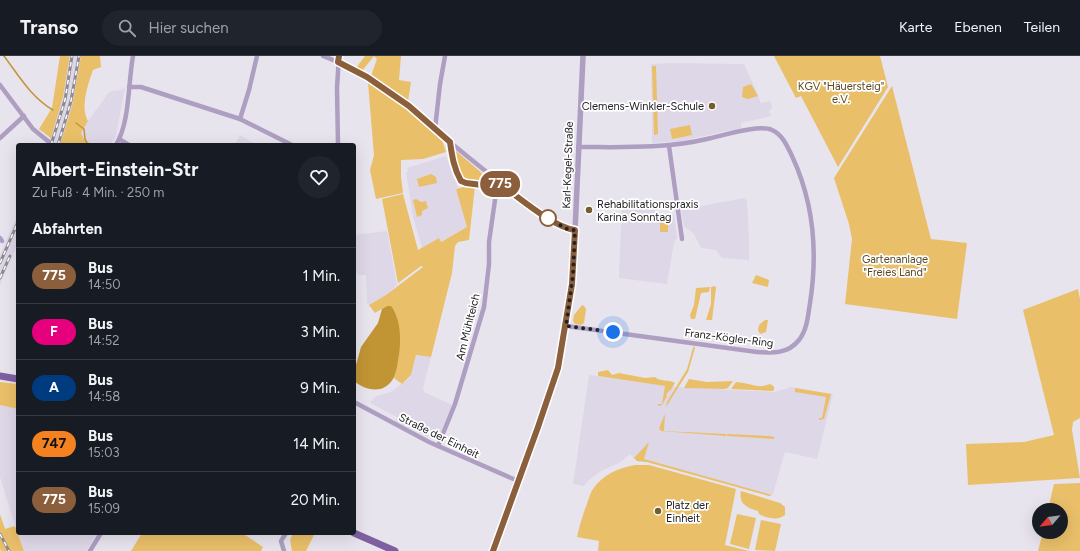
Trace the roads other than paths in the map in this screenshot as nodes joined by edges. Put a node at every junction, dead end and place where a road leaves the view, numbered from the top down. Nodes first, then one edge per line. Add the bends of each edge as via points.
1 (133, 56) edge
2 (257, 56) edge
3 (324, 56) edge
4 (339, 56) edge
5 (445, 56) edge
6 (583, 56) edge
7 (338, 62) junction
8 (0, 85) edge
9 (129, 87) junction
10 (24, 116) junction
11 (240, 119) junction
12 (435, 128) junction
13 (0, 138) edge
14 (119, 139) junction
15 (49, 142) dead end
16 (117, 143) edge
17 (126, 143) edge
18 (288, 143) edge
19 (338, 143) edge
20 (669, 146) junction
21 (578, 147) junction
22 (500, 184) junction
23 (575, 230) junction
24 (682, 239) dead end
25 (566, 326) junction
26 (0, 376) edge
27 (16, 379) edge
28 (356, 403) edge
29 (438, 446) junction
30 (518, 481) junction
31 (356, 534) edge
32 (100, 535) edge
33 (285, 535) edge
34 (90, 551) edge
35 (284, 551) edge
36 (394, 551) edge
37 (493, 551) edge

1 - 9 street
2 - 11 street
3 - 7 street
4 - 7 street
5 - 12 street
6 - 21 street, Karl-Kegel-Straße
7 - 12 street via 377,82
7 - 19 street
8 - 10 street
9 - 11 street via 141,88
9 - 14 street
10 - 13 street
10 - 15 street via 33,129
11 - 18 street
12 - 22 street
14 - 16 street
14 - 17 street
20 - 21 street, Franz-Kögler-Ring
20 - 24 street
20 - 25 street, Franz-Kögler-Ring via 757,128 773,130 785,143 806,192 813,228 814,264 811,297 807,324 798,342 780,352 770,353
21 - 23 street, Karl-Kegel-Straße
22 - 23 street via 538,212 569,230
22 - 29 street, Am Mühlteich via 496,193 488,242 489,264 484,307 456,404
23 - 25 street, Karl-Kegel-Straße via 573,275
25 - 30 street, Karl-Kegel-Straße via 548,398
26 - 27 main road
28 - 29 street, Straße der Einheit
29 - 30 street, Straße der Einheit
30 - 37 street, Karl-Kegel-Straße
31 - 36 main road
32 - 34 street
33 - 35 street via 281,541

